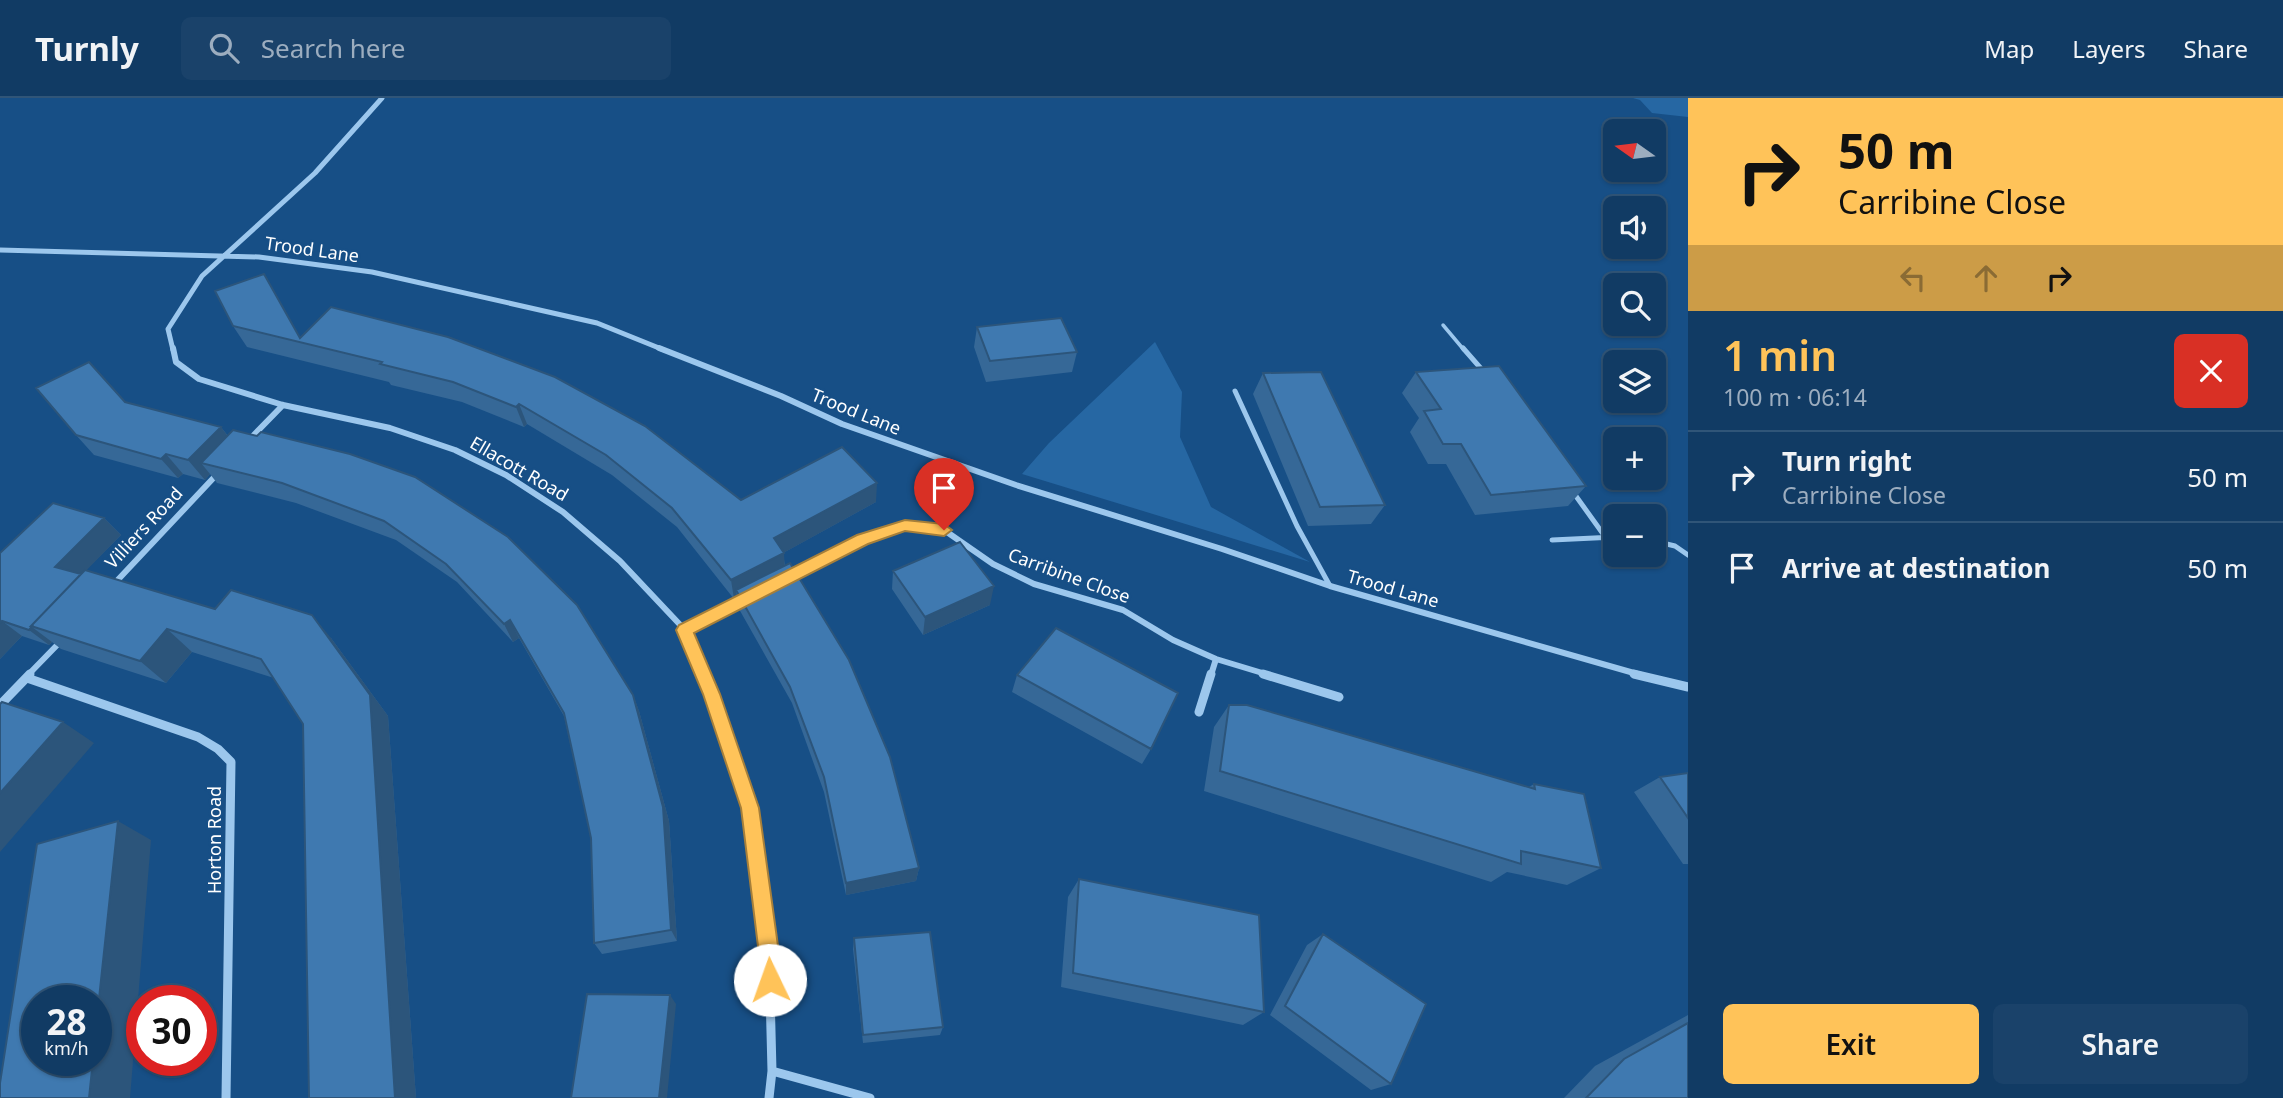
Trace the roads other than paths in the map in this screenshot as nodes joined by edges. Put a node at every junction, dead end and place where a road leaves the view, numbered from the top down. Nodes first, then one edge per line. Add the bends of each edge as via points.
1 (382, 98) edge
2 (0, 250) edge
3 (223, 255) junction
4 (1443, 325) dead end
5 (1488, 376) edge
6 (1235, 391) dead end
7 (283, 404) junction
8 (245, 445) edge
9 (225, 466) edge
10 (1565, 482) edge
11 (1603, 534) edge
12 (1603, 538) edge
13 (1552, 540) dead end
14 (1666, 544) edge
15 (1688, 555) edge
16 (782, 580) edge
17 (1330, 586) junction
18 (110, 587) edge
19 (749, 597) edge
20 (684, 630) junction
21 (64, 638) edge
22 (1216, 659) junction
23 (27, 678) junction
24 (1688, 687) edge
25 (1339, 697) dead end
26 (0, 705) edge
27 (1199, 712) dead end
28 (772, 1072) junction
29 (226, 1098) edge
30 (769, 1098) edge
31 (870, 1098) edge

1 - 3 street, Ellacott Road via 314,173
2 - 3 street, Trood Lane
3 - 7 street, Ellacott Road via 202,276 168,329 176,362 199,379
3 - 17 street, Trood Lane via 372,272 597,323 886,441
4 - 5 lane
6 - 17 lane
7 - 8 street
7 - 20 street, Ellacott Road via 390,428 455,450 506,475 564,512 620,561
9 - 18 street, Villiers Road
10 - 11 lane
12 - 13 lane
14 - 15 lane
16 - 22 street, Carribine Close via 862,540 905,526 944,530 993,564 1034,584 1123,610
17 - 24 street, Trood Lane
19 - 20 street
20 - 28 street, Ellacott Road via 712,694 750,808 769,953
21 - 23 street
22 - 25 street, Carribine Close
22 - 27 street
23 - 26 street
23 - 29 street, Horton Road via 198,737 231,762
28 - 30 street, Ellacott Road
28 - 31 street

